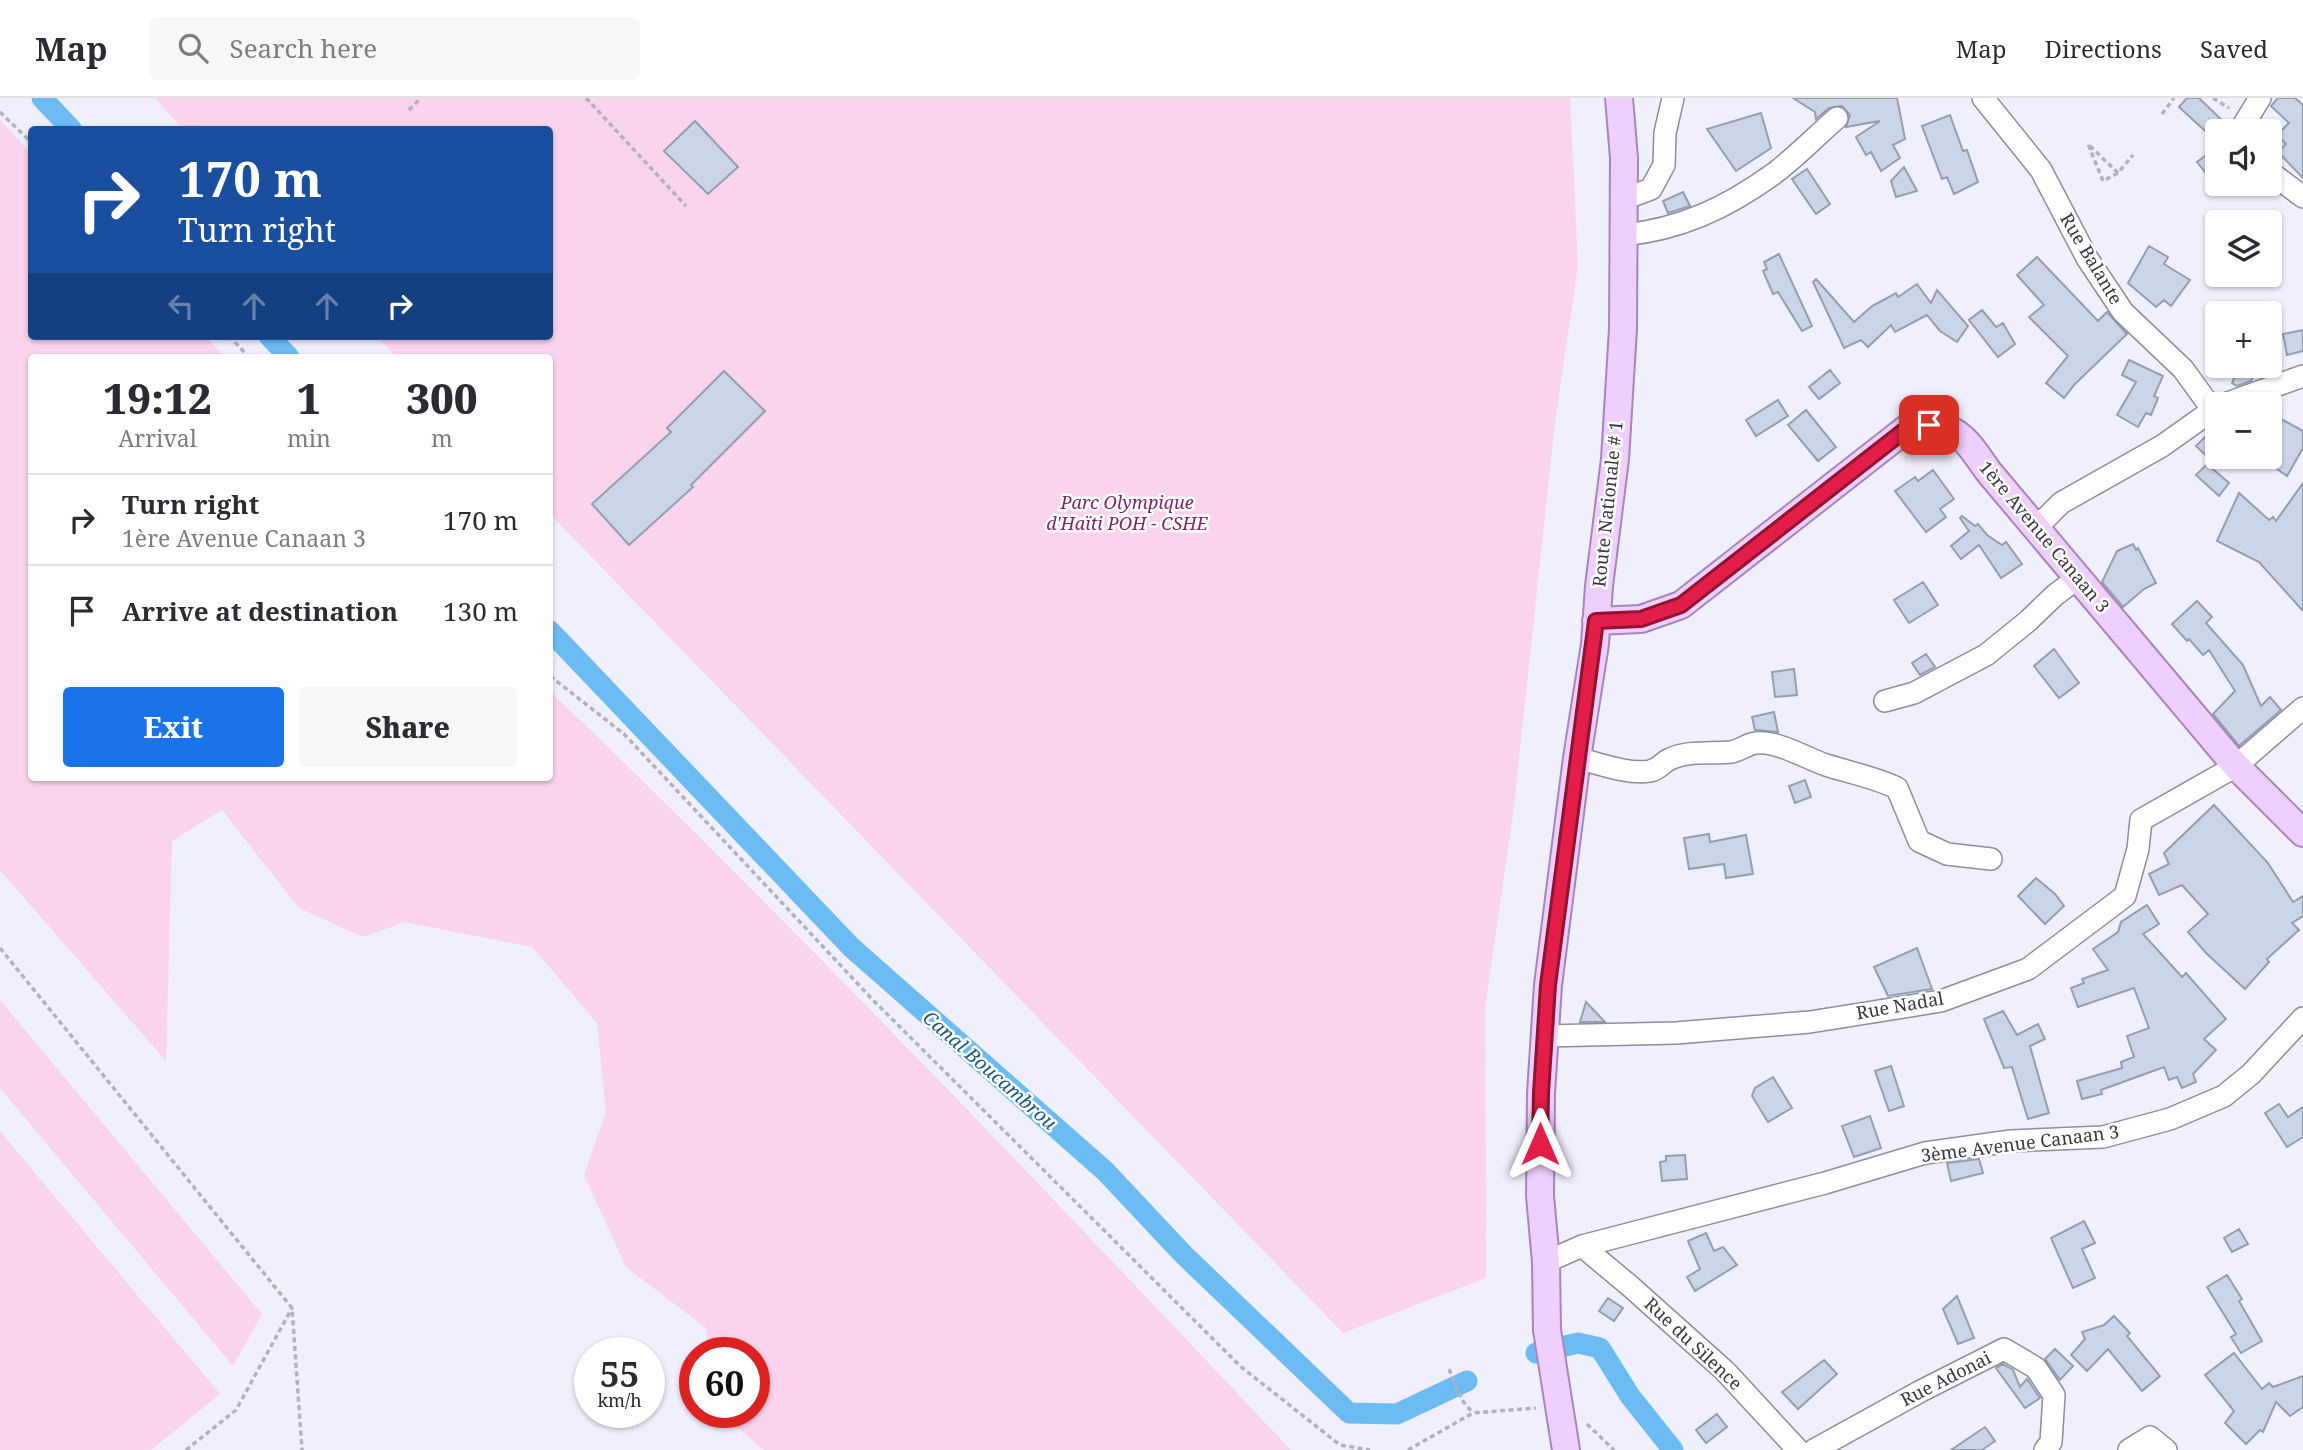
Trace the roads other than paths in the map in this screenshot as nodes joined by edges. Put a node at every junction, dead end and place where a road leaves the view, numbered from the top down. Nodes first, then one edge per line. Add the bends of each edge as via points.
1 (1619, 98) edge
2 (1673, 98) edge
3 (1983, 98) edge
4 (2260, 98) edge
5 (1838, 118) dead end
6 (2247, 119) edge
7 (2282, 181) edge
8 (2303, 197) edge
9 (1624, 199) junction
10 (1624, 235) junction
11 (2303, 376) edge
12 (2259, 392) edge
13 (2205, 393) edge
14 (2205, 416) edge
15 (2036, 528) junction
16 (2078, 578) junction
17 (1596, 621) junction
18 (1885, 701) dead end
19 (2303, 708) edge
20 (1577, 758) junction
21 (2236, 766) junction
22 (2303, 833) edge
23 (1991, 859) dead end
24 (2302, 1022) edge
25 (1545, 1036) junction
26 (1582, 1246) junction
27 (1546, 1262) junction
28 (1566, 1450) edge
29 (1798, 1450) edge
30 (1814, 1450) edge
31 (2045, 1450) edge
32 (2129, 1450) edge
33 (2166, 1450) edge

1 - 9 main road, Route Nationale # 1
2 - 9 street via 1664,165 1651,190
3 - 13 street, Rue Balante via 2041,170 2087,258 2123,312
4 - 6 street
5 - 10 street via 1773,174 1709,213 1657,231
7 - 8 street
9 - 10 main road, Route Nationale # 1
10 - 17 main road, Route Nationale # 1 via 1615,459
11 - 12 street
14 - 15 street via 2061,503
15 - 16 main road, 1ère Avenue Canaan 3
15 - 17 main road, 1ère Avenue Canaan 3 via 1969,443 1948,428 1910,426 1681,605 1641,619
16 - 18 street via 1986,655 1914,693
16 - 21 main road, 1ère Avenue Canaan 3
17 - 20 main road, Route Nationale # 1
19 - 21 street, Rue Nadal
20 - 23 street via 1648,771 1667,760 1733,752 1757,742 1778,747 1897,788 1919,841 1947,854
20 - 25 main road, Route Nationale # 1
21 - 22 main road, 1ère Avenue Canaan 3
21 - 25 street, Rue Nadal via 2141,820 2125,896 2028,969 1941,1001 1810,1022 1676,1033
24 - 26 street, 3ème Avenue Canaan 3 via 2224,1096 2170,1119 2103,1137 2011,1141 1925,1153
25 - 27 main road, Route Nationale # 1 via 1540,1196
26 - 27 street, 3ème Avenue Canaan 3
26 - 29 street, Rue du Silence via 1725,1371
27 - 28 main road, Route Nationale # 1 via 1547,1330
30 - 31 street, Rue Adonai via 2004,1349 2036,1368 2054,1395 2051,1442
32 - 33 street via 2150,1437

